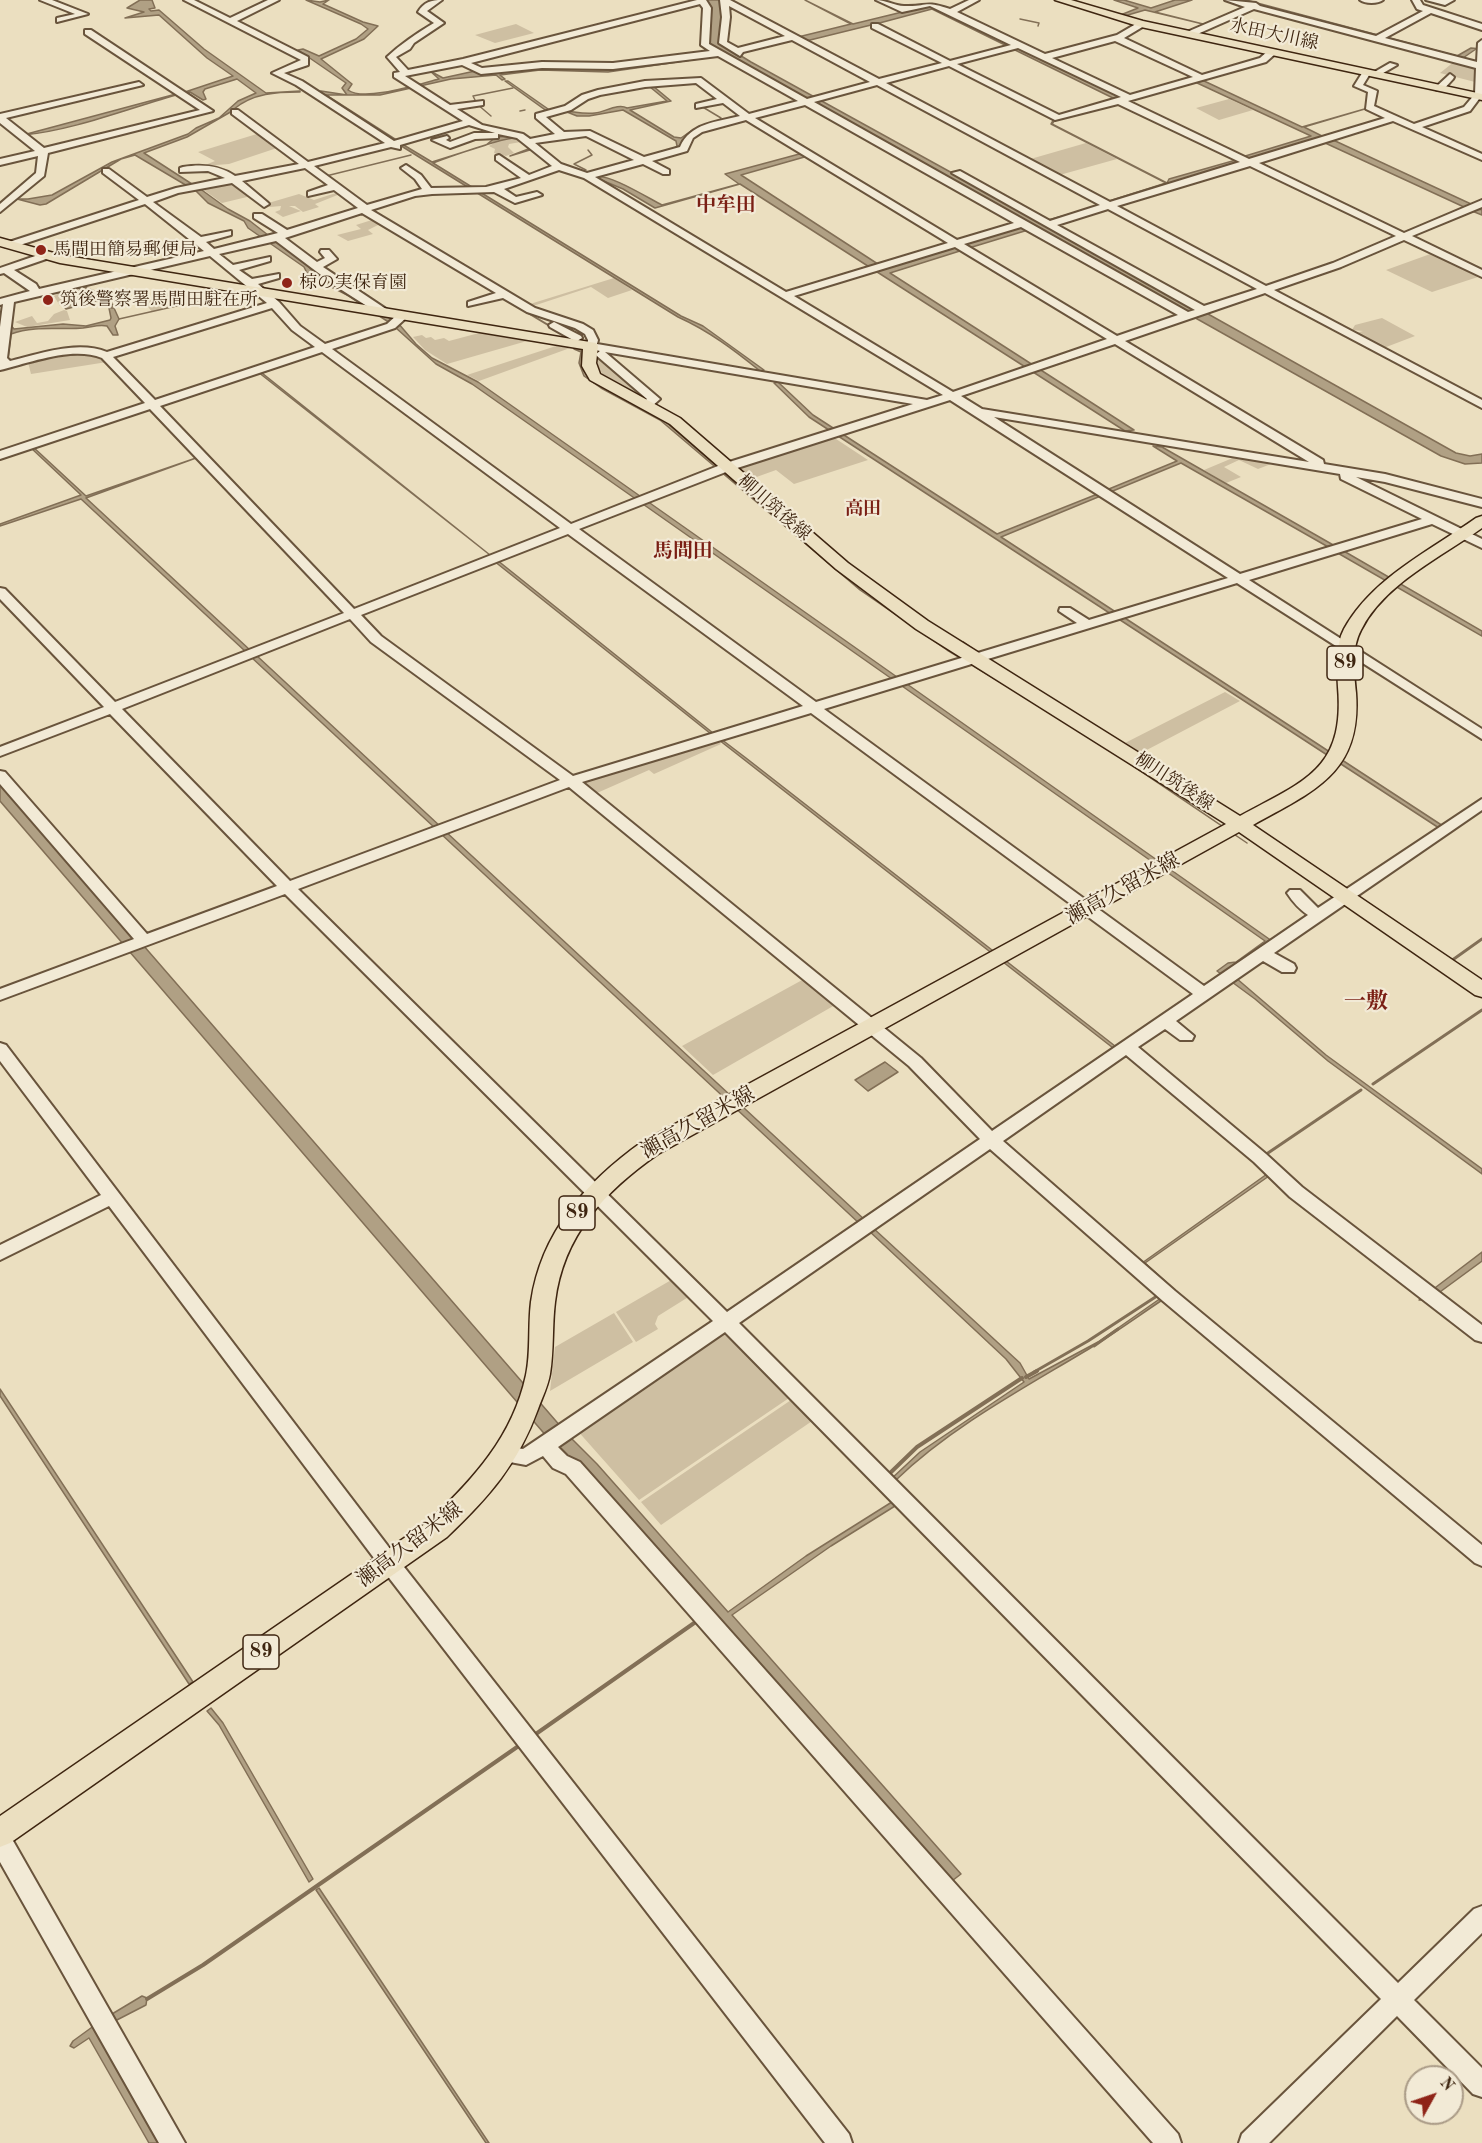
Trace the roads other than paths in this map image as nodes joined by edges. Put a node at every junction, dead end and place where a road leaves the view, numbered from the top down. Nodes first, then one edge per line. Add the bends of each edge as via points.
1 (44, 0) edge
2 (188, 0) edge
3 (275, 0) edge
4 (438, 0) edge
5 (657, 0) edge
6 (724, 0) edge
7 (880, 0) edge
8 (975, 0) edge
9 (1060, 0) edge
10 (1229, 0) edge
11 (1364, 0) edge
12 (1379, 0) edge
13 (1416, 0) edge
14 (1430, 0) edge
15 (1450, 0) edge
16 (703, 1) edge
17 (1258, 4) edge
18 (674, 9) junction
19 (1430, 10) junction
20 (951, 12) junction
21 (60, 20) dead end
22 (231, 21) junction
23 (1141, 24) junction
24 (875, 26) dead end
25 (1482, 27) edge
26 (88, 32) dead end
27 (1090, 34) dead end
28 (1190, 34) junction
29 (792, 37) junction
30 (1116, 38) junction
31 (1380, 38) junction
32 (1101, 42) junction
33 (1020, 45) junction
34 (1482, 48) edge
35 (1272, 52) junction
36 (719, 53) junction
37 (740, 53) junction
38 (1044, 57) junction
39 (463, 62) junction
40 (950, 63) junction
41 (1393, 65) dead end
42 (764, 66) dead end
43 (1480, 66) junction
44 (405, 72) junction
45 (1371, 73) junction
46 (1450, 77) dead end
47 (1202, 78) junction
48 (878, 82) junction
49 (645, 84) junction
50 (139, 85) dead end
51 (1440, 88) junction
52 (658, 95) dead end
53 (1479, 96) edge
54 (813, 98) junction
55 (1124, 99) junction
56 (724, 100) junction
57 (480, 103) dead end
58 (831, 103) dead end
59 (699, 106) dead end
60 (449, 108) junction
61 (235, 112) dead end
62 (0, 117) edge
63 (747, 117) junction
64 (1394, 118) junction
65 (694, 121) dead end
66 (470, 122) junction
67 (721, 124) junction
68 (1413, 126) junction
69 (12, 129) junction
70 (705, 129) junction
71 (0, 131) edge
72 (733, 132) dead end
73 (515, 135) junction
74 (562, 135) junction
75 (444, 138) dead end
76 (530, 142) junction
77 (392, 144) junction
78 (403, 150) dead end
79 (43, 152) junction
80 (1482, 157) edge
81 (499, 158) dead end
82 (643, 161) junction
83 (0, 162) edge
84 (1249, 163) junction
85 (844, 164) dead end
86 (306, 165) junction
87 (558, 166) junction
88 (945, 166) dead end
89 (830, 167) junction
90 (406, 168) dead end
91 (183, 170) dead end
92 (106, 171) dead end
93 (666, 172) dead end
94 (587, 176) junction
95 (324, 178) junction
96 (527, 178) junction
97 (235, 180) junction
98 (335, 186) junction
99 (495, 189) junction
100 (428, 191) junction
101 (537, 195) dead end
102 (146, 200) junction
103 (1482, 203) edge
104 (264, 204) dead end
105 (1108, 206) junction
106 (364, 208) junction
107 (0, 209) edge
108 (258, 216) dead end
109 (1023, 223) junction
110 (1048, 224) junction
111 (227, 233) dead end
112 (281, 236) junction
113 (1403, 237) junction
114 (199, 241) junction
115 (956, 243) junction
116 (5, 244) edge
117 (325, 252) dead end
118 (213, 254) junction
119 (45, 256) junction
120 (266, 259) dead end
121 (317, 266) junction
122 (232, 269) junction
123 (4, 271) edge
124 (129, 271) junction
125 (1482, 274) edge
126 (275, 276) dead end
127 (250, 283) junction
128 (1265, 289) junction
129 (37, 293) junction
130 (263, 293) junction
131 (504, 294) junction
132 (786, 295) junction
133 (4, 299) edge
134 (279, 301) junction
135 (471, 304) dead end
136 (385, 313) junction
137 (1195, 313) junction
138 (402, 316) junction
139 (555, 320) junction
140 (3, 326) edge
141 (1116, 340) junction
142 (590, 346) junction
143 (323, 348) junction
144 (106, 356) junction
145 (4, 366) edge
146 (951, 396) junction
147 (928, 403) junction
148 (151, 405) junction
149 (1482, 405) edge
150 (977, 411) junction
151 (0, 455) edge
152 (727, 467) junction
153 (1328, 468) junction
154 (1482, 503) edge
155 (1432, 520) junction
156 (1482, 521) edge
157 (569, 529) junction
158 (1466, 533) junction
159 (1482, 543) edge
160 (1238, 579) junction
161 (0, 592) edge
162 (1065, 611) dead end
163 (352, 614) junction
164 (1087, 624) junction
165 (1035, 626) dead end
166 (1051, 635) junction
167 (1345, 648) junction
168 (975, 658) junction
169 (113, 708) junction
170 (813, 708) junction
171 (1482, 735) edge
172 (0, 752) edge
173 (0, 775) edge
174 (571, 781) junction
175 (1482, 803) edge
176 (1232, 829) junction
177 (288, 888) junction
178 (1295, 893) dead end
179 (1347, 896) junction
180 (1088, 909) junction
181 (1319, 916) junction
182 (144, 941) junction
183 (1263, 954) junction
184 (1288, 968) dead end
185 (1482, 990) edge
186 (1204, 994) junction
187 (0, 995) edge
188 (1165, 1021) junction
189 (872, 1027) junction
190 (1186, 1036) dead end
191 (1126, 1047) junction
192 (0, 1049) edge
193 (992, 1140) junction
194 (594, 1192) junction
195 (112, 1197) junction
196 (0, 1253) edge
197 (726, 1322) junction
198 (1482, 1335) edge
199 (545, 1445) junction
200 (506, 1454) junction
201 (1482, 1557) edge
202 (390, 1564) junction
203 (0, 1833) edge
204 (0, 1840) edge
205 (1482, 1917) edge
206 (1397, 2000) junction
207 (1482, 2085) edge
208 (173, 2143) edge
209 (840, 2143) edge
210 (1169, 2143) edge
211 (1251, 2143) edge

1 - 21 street via 84,14
2 - 22 street
3 - 22 street
4 - 44 street via 422,12 440,23 392,56
5 - 18 street
6 - 29 street
6 - 37 street via 723,43
7 - 20 street via 902,9 932,3
8 - 20 street
9 - 23 main road, 水田大川線
10 - 17 street
11 - 12 street
13 - 19 street via 1420,7
14 - 15 street
16 - 18 street
16 - 36 street via 707,8 705,45
17 - 28 street
17 - 31 street
18 - 39 street
19 - 25 street
19 - 31 street
20 - 33 street
22 - 77 street via 303,58 305,63 276,73 299,82
23 - 28 main road, 水田大川線
23 - 30 street
24 - 40 street
26 - 79 street via 208,111
27 - 32 street via 1086,38
28 - 35 main road, 水田大川線
29 - 37 street
29 - 48 street
30 - 32 street
30 - 47 street
31 - 43 street
32 - 38 street
33 - 38 street
33 - 40 street
34 - 43 street
35 - 45 main road, 水田大川線
35 - 47 street via 1263,60
36 - 39 street via 613,66 542,65 482,70
36 - 54 street
37 - 42 street
38 - 55 street
39 - 44 street
40 - 48 street
40 - 55 street via 1058,118
41 - 45 street
43 - 53 street
44 - 60 street via 398,77 430,91
45 - 51 main road, 水田大川線
45 - 64 street via 1358,86 1373,91 1367,105
46 - 51 street
47 - 55 street
48 - 54 street
48 - 105 street
49 - 52 street
49 - 56 street via 700,76
49 - 74 street via 598,93 568,108 539,116
50 - 62 street
51 - 53 main road, 水田大川線
53 - 68 street via 1467,109
54 - 58 street
54 - 63 street
54 - 109 street
55 - 84 street
56 - 59 street
56 - 63 street
57 - 60 street
60 - 66 street
61 - 86 street
62 - 69 street
63 - 67 street
63 - 89 street via 795,142
64 - 68 street
64 - 84 street
65 - 70 street
66 - 73 street
66 - 77 street
67 - 70 street
67 - 72 street
68 - 80 street
69 - 71 street
69 - 79 street
70 - 82 street via 689,137 684,149
73 - 75 street via 474,136 450,145 437,140
73 - 76 street
74 - 76 street
74 - 82 street via 587,133
76 - 87 street
77 - 78 street
77 - 86 street
79 - 83 street
79 - 107 street via 42,174
81 - 96 street
82 - 93 street
82 - 94 street
84 - 105 street
84 - 113 street
85 - 89 street
86 - 95 street
86 - 97 street
87 - 94 street
87 - 96 street
88 - 110 street
89 - 115 street
90 - 100 street
91 - 97 street via 197,166 221,170
92 - 102 street
94 - 132 street
95 - 98 street
95 - 98 street via 310,189
96 - 99 street
97 - 102 street
97 - 104 street
98 - 106 street
99 - 100 street
99 - 101 street via 515,200
100 - 106 street
102 - 114 street
102 - 116 street
103 - 113 street
105 - 110 street
105 - 128 street
106 - 112 street
106 - 131 street
108 - 112 street
109 - 115 street
109 - 137 street
110 - 137 street
111 - 114 street
112 - 118 street
112 - 121 street
113 - 125 street
113 - 128 street
114 - 118 street
115 - 132 street
115 - 141 street
116 - 119 main road
117 - 121 street via 332,259
118 - 122 street
118 - 124 street via 185,264
119 - 123 street
119 - 124 main road
120 - 122 street
121 - 136 street
122 - 127 street
123 - 129 street via 32,286
124 - 129 street via 100,282
124 - 130 main road
126 - 127 street
127 - 130 street
128 - 137 street
128 - 149 street
129 - 133 street
130 - 134 main road
131 - 135 street
131 - 139 street
132 - 146 street
133 - 140 street
134 - 136 main road
134 - 143 street via 296,328
134 - 144 street
136 - 138 main road
137 - 141 street
138 - 142 main road
138 - 143 street via 391,326
139 - 142 street via 553,324
139 - 142 street via 585,329 593,340
140 - 145 street
141 - 146 street
141 - 153 street
142 - 147 street
142 - 152 main road, 柳川筑後線 via 589,369 595,377 675,422
143 - 148 street
143 - 157 street
144 - 145 street via 94,351 79,352
144 - 148 street
146 - 147 street
146 - 150 street
147 - 150 street
147 - 152 street
148 - 151 street
148 - 163 street
150 - 153 street
150 - 160 street
152 - 157 street
152 - 168 main road, 柳川筑後線 via 877,593
153 - 154 street
153 - 155 street
155 - 158 street
155 - 160 street
156 - 158 main road, 瀬高久留米線 / 89
157 - 163 street
157 - 170 street
158 - 159 street
158 - 167 main road, 瀬高久留米線 / 89 via 1394,583 1362,614
160 - 164 street
160 - 167 street
161 - 169 street
162 - 164 street
163 - 169 street
163 - 174 street via 376,639
164 - 166 street
165 - 166 street
166 - 168 street
167 - 171 street
167 - 176 main road, 瀬高久留米線 / 89 via 1348,728 1336,759 1304,789
168 - 170 street
168 - 176 main road, 柳川筑後線
169 - 172 street
169 - 177 street
170 - 174 street
170 - 180 street
173 - 182 street
174 - 177 street
174 - 189 street
175 - 179 street
176 - 179 main road, 柳川筑後線
176 - 180 main road, 瀬高久留米線 / 89
177 - 182 street
177 - 194 street
178 - 181 street
179 - 181 street
179 - 185 main road, 柳川筑後線
180 - 186 street
180 - 189 main road, 瀬高久留米線 / 89
181 - 183 street
182 - 187 street
183 - 184 street
183 - 186 street
186 - 188 street
188 - 190 street
188 - 191 street
189 - 193 street via 915,1062
189 - 194 main road, 瀬高久留米線 / 89 via 650,1148
191 - 193 street
191 - 198 street via 1296,1192
192 - 195 street
193 - 197 street
193 - 201 street via 1169,1296
194 - 197 street
194 - 200 main road, 瀬高久留米線 / 89 via 561,1241 547,1279 538,1375
195 - 196 street
195 - 202 street
197 - 199 street
197 - 206 street
199 - 200 street via 526,1457
199 - 210 street via 560,1462 573,1468
200 - 202 main road, 瀬高久留米線 / 89 via 474,1495 438,1529
202 - 203 main road, 瀬高久留米線 / 89
202 - 209 street
204 - 208 street
205 - 206 street
206 - 207 street
206 - 211 street

